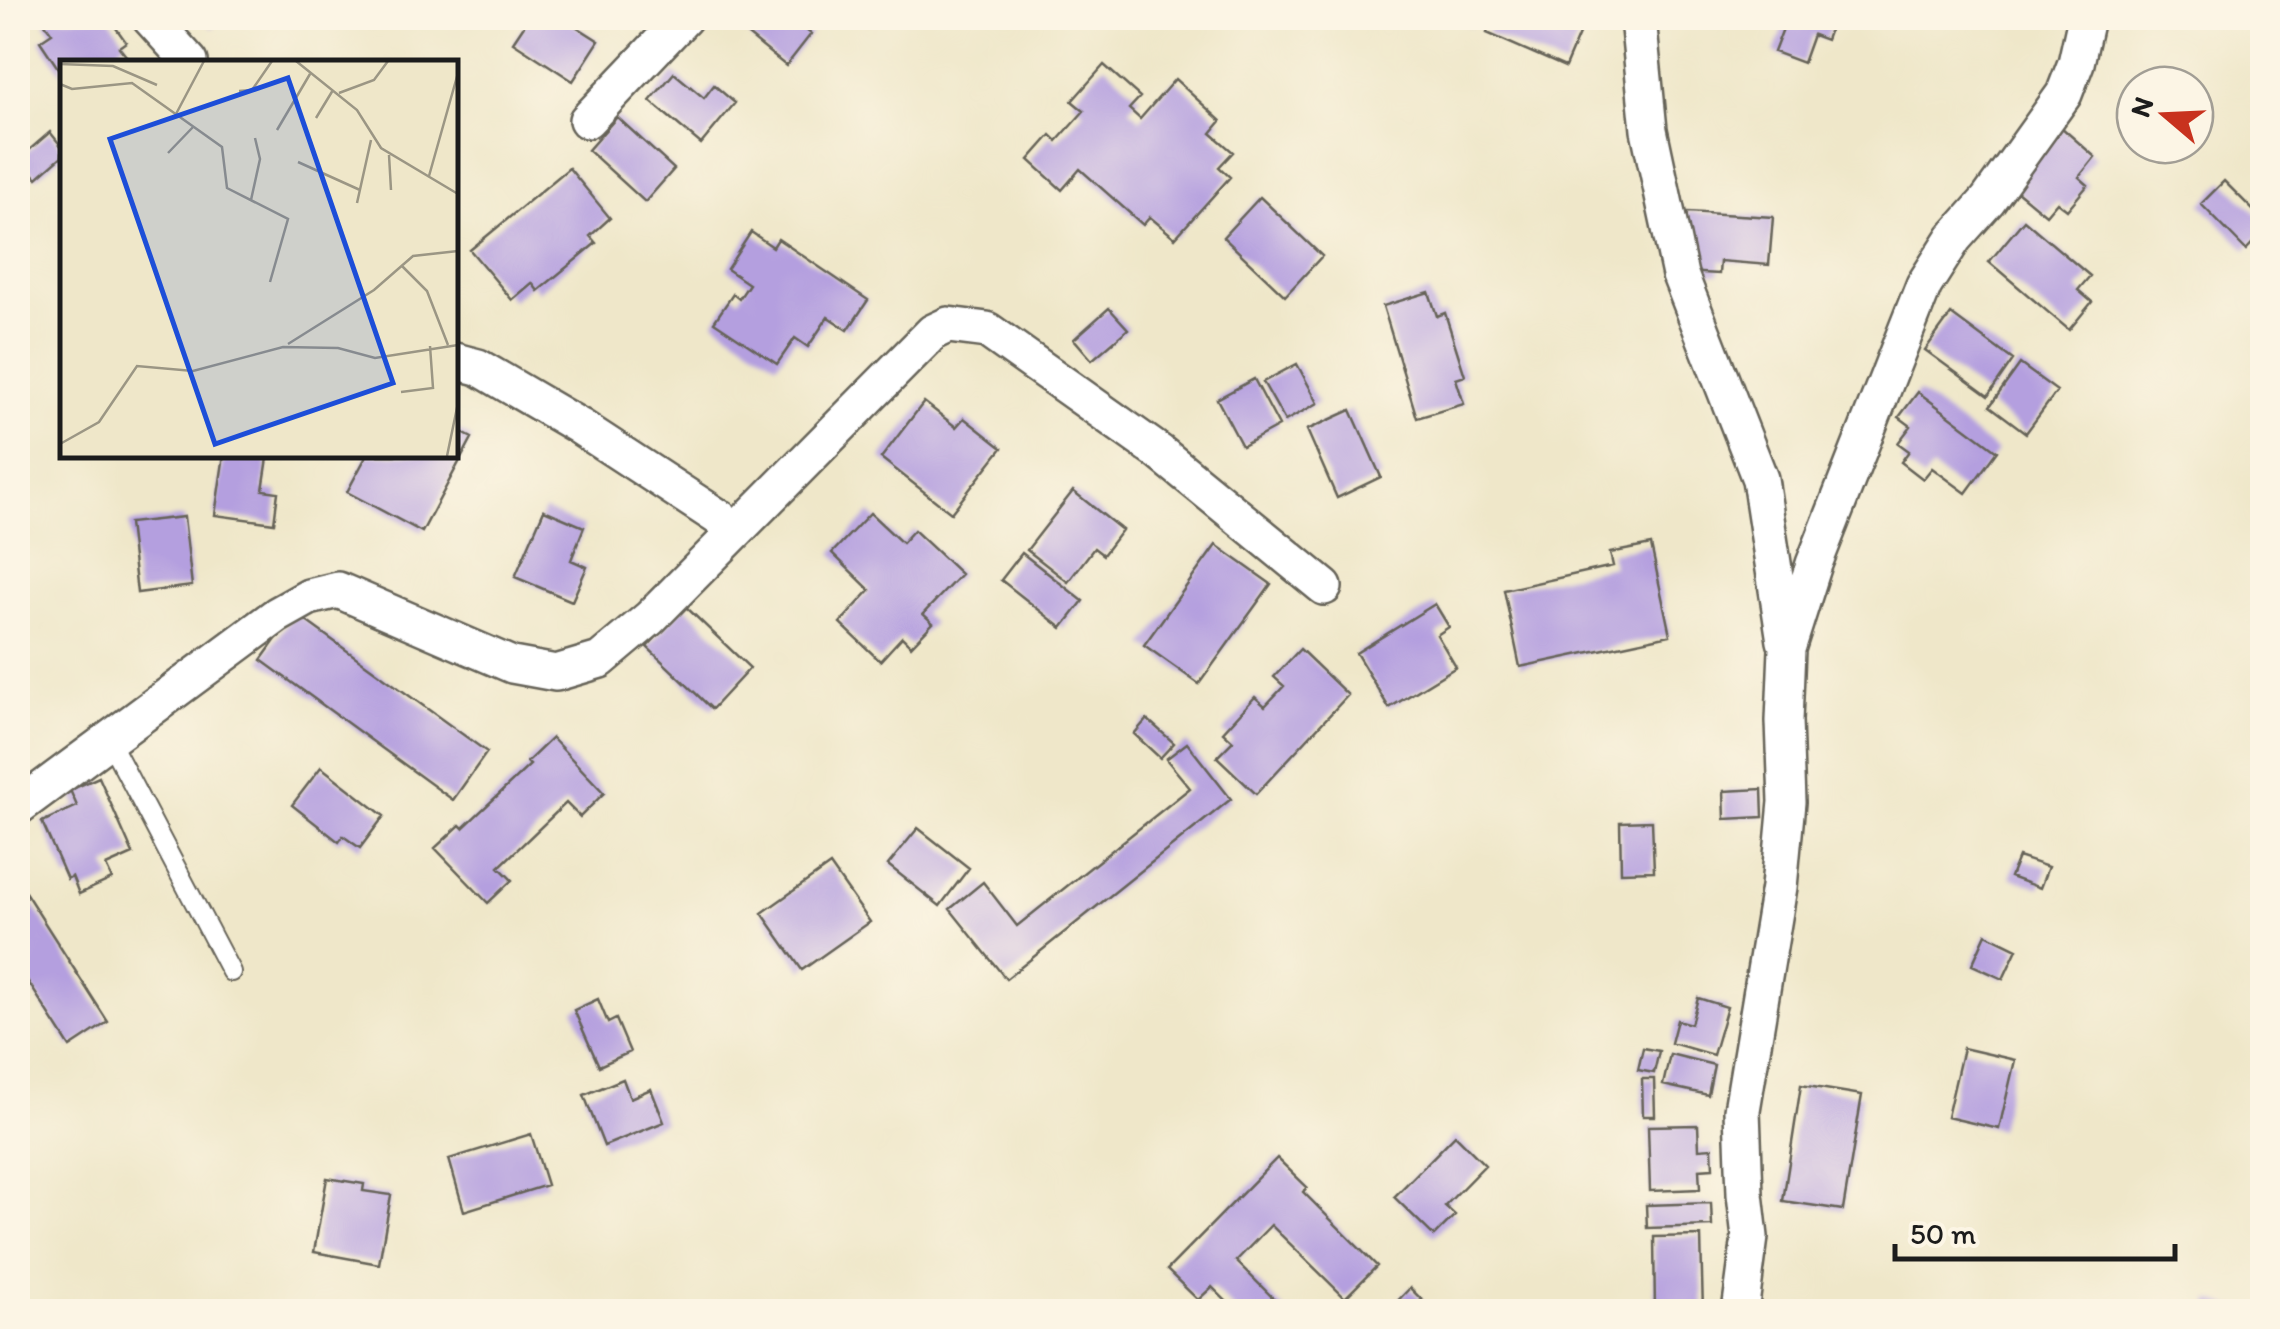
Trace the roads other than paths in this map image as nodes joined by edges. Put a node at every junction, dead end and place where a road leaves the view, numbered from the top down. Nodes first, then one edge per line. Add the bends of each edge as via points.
1 (150, 18) edge
2 (684, 18) edge
3 (1638, 18) edge
4 (2086, 18) edge
5 (188, 60) edge
6 (586, 120) dead end
7 (458, 362) edge
8 (736, 528) junction
9 (1324, 587) dead end
10 (1786, 648) junction
11 (108, 738) junction
12 (18, 807) edge
13 (231, 972) dead end
14 (1740, 1312) edge

1 - 5 street
2 - 6 street
3 - 10 street via 1649,130 1680,275 1760,479
4 - 10 street via 2064,94 1924,285
7 - 8 street via 579,426
8 - 9 street via 933,332 971,326 987,330 1159,452
8 - 11 street via 600,660 556,673 512,665 338,590 277,615
10 - 14 street via 1787,802 1779,887 1742,1110 1750,1237
11 - 12 street
11 - 13 lane

